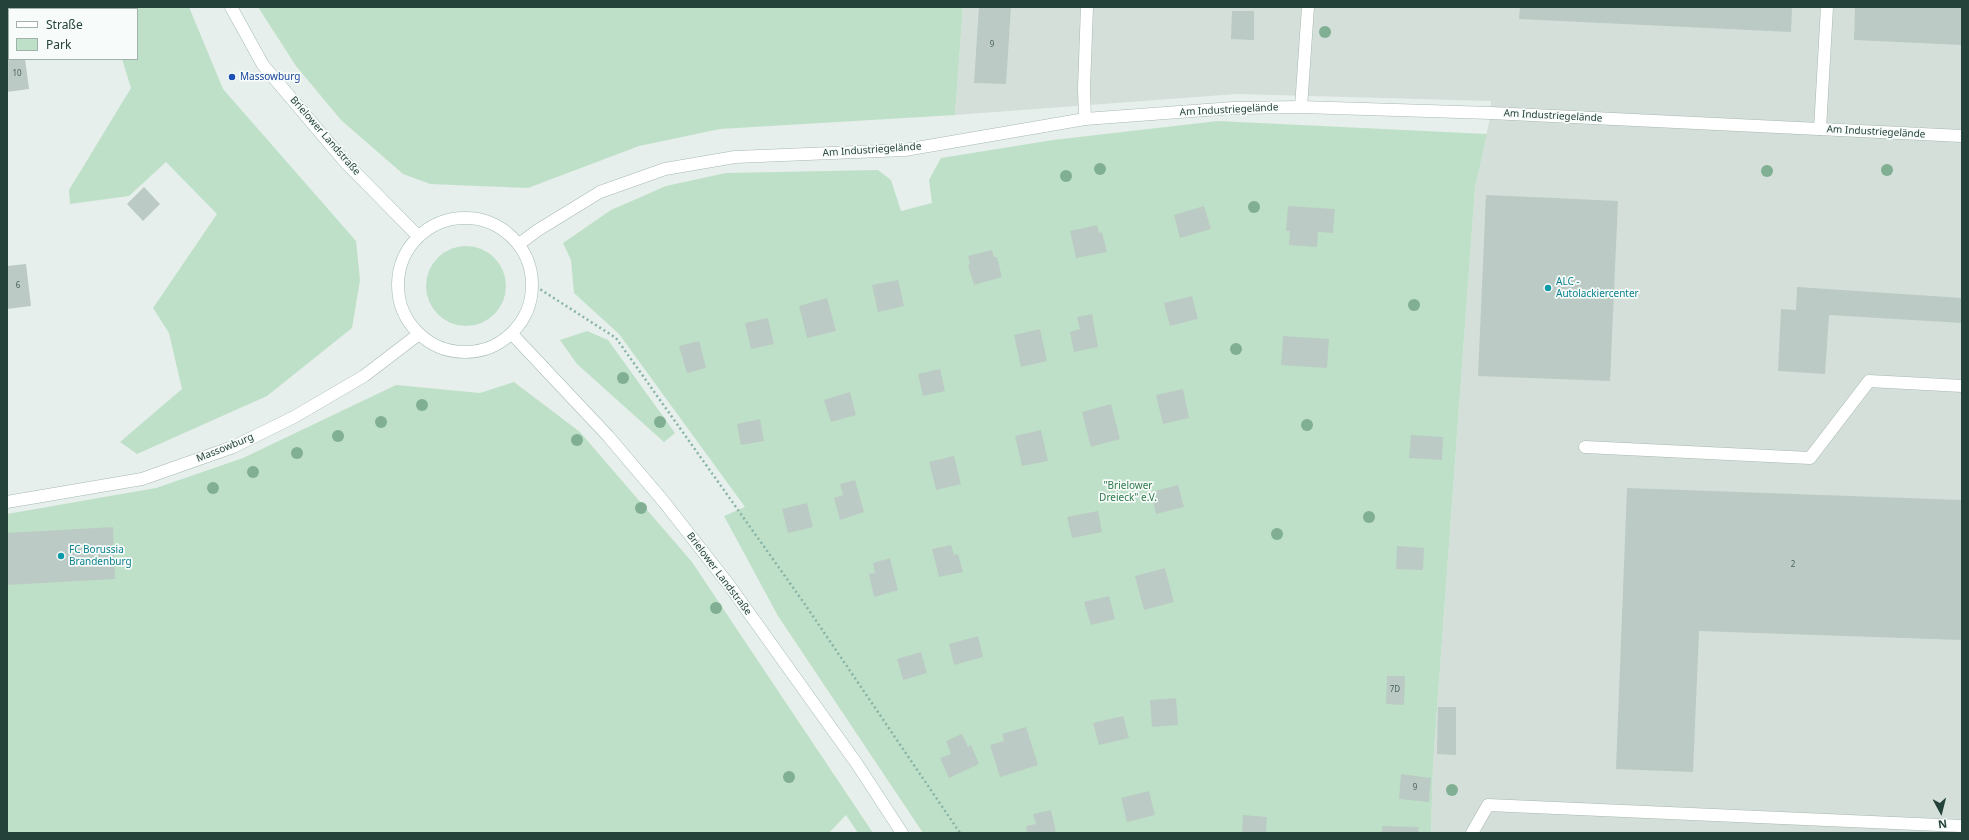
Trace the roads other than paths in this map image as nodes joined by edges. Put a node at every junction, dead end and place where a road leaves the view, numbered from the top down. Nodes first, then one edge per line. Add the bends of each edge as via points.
1 (231, 7) edge
2 (1087, 7) edge
3 (1308, 7) edge
4 (1827, 7) edge
5 (1301, 107) junction
6 (1085, 119) junction
7 (1820, 129) junction
8 (1962, 136) edge
9 (418, 236) junction
10 (519, 244) junction
11 (420, 334) junction
12 (512, 334) junction
13 (1962, 386) edge
14 (1586, 447) dead end
15 (7, 502) edge
16 (1962, 826) edge
17 (902, 833) edge
18 (1472, 833) edge

1 - 9 street, Brielower Landstraße via 263,65 346,163
2 - 6 street
3 - 5 street
4 - 7 street
5 - 6 street, Am Industriegelände via 1233,108
5 - 7 street, Am Industriegelände via 1491,113
6 - 10 street, Am Industriegelände via 905,150 736,157 665,169 600,192
7 - 8 street, Am Industriegelände
9 - 10 street via 433,225 449,219 470,218 489,222 503,229
9 - 11 street via 403,257 397,288 400,306 408,323
10 - 12 street via 528,261 532,284 531,300 524,318
11 - 12 street via 441,349 456,353 473,353 488,349
11 - 15 street, Massowburg via 364,376 294,417 233,447 142,479
12 - 17 street, Brielower Landstraße via 608,436 678,519 857,764
13 - 14 street via 1869,381 1810,458
16 - 18 street via 1488,805

